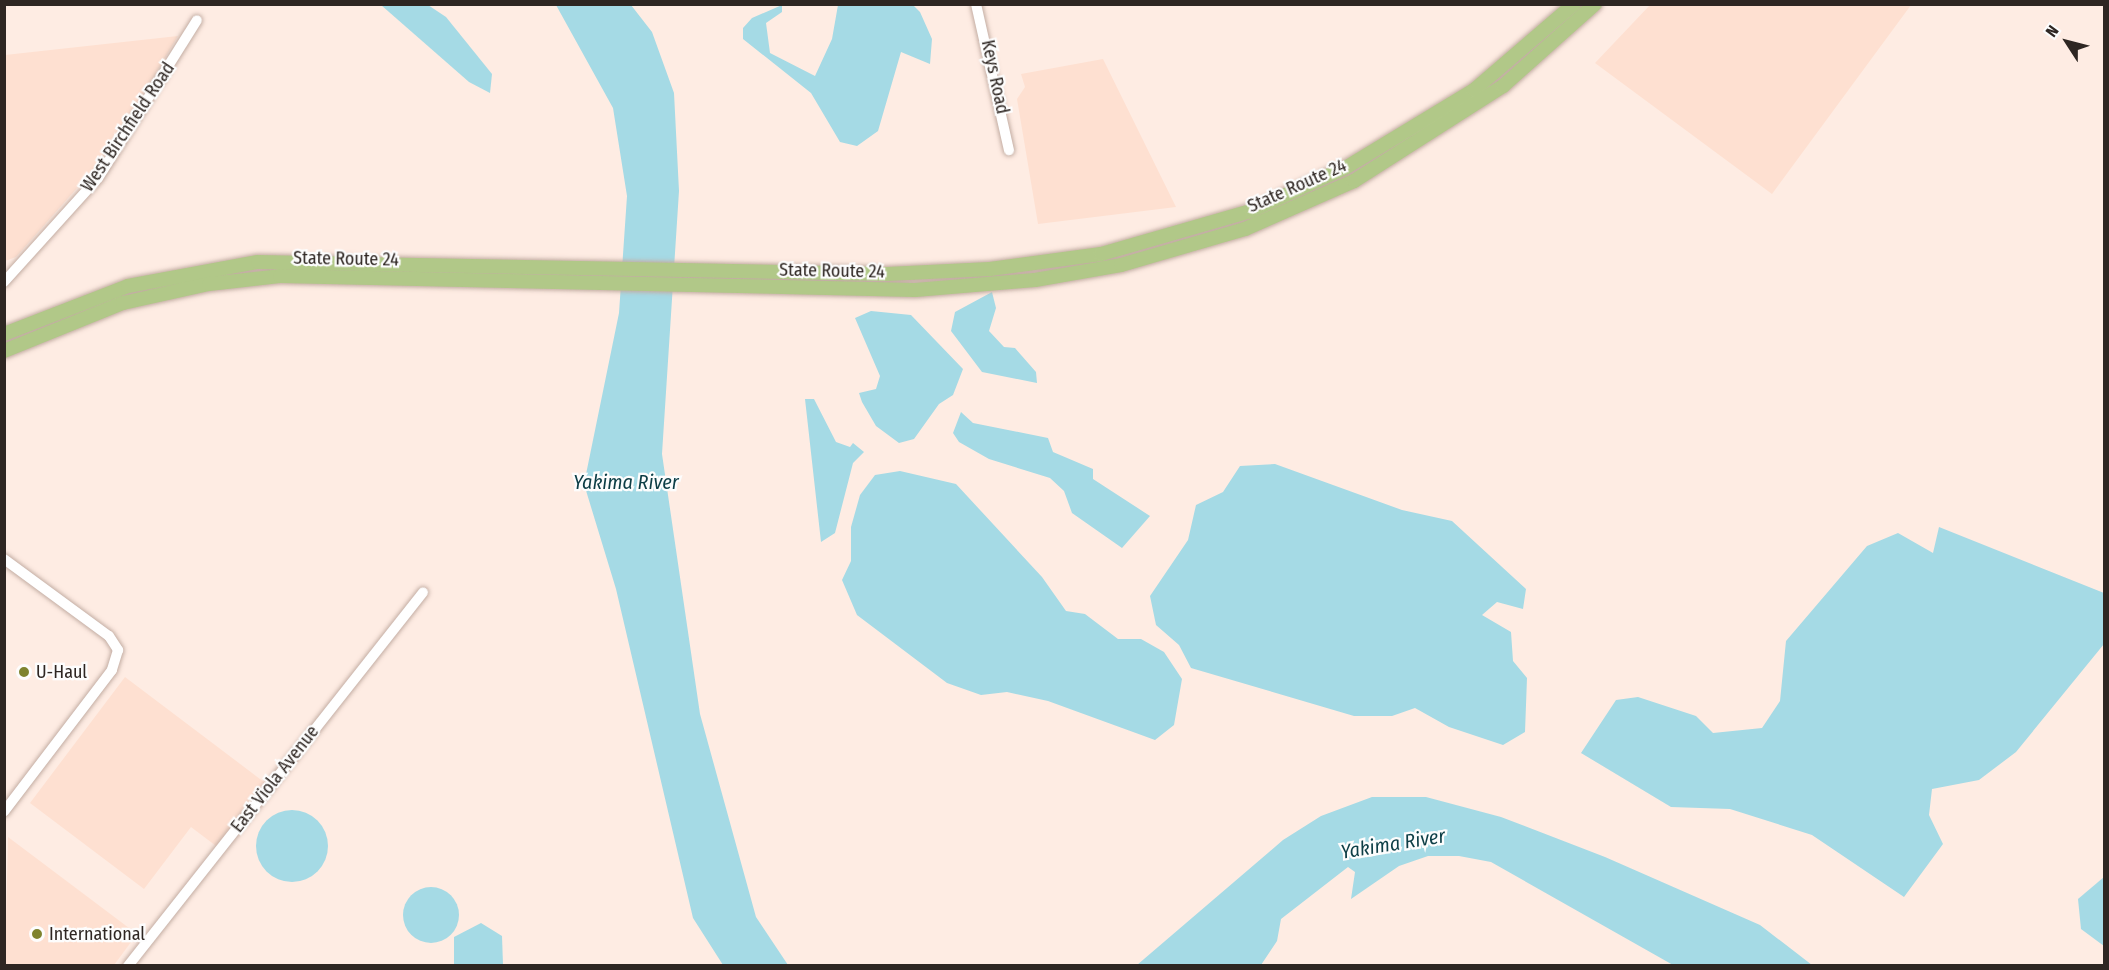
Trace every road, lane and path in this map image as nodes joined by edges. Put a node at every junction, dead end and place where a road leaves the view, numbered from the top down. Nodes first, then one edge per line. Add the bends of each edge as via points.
1 (976, 4) edge
2 (1574, 4) edge
3 (1594, 4) edge
4 (197, 20) dead end
5 (1009, 150) dead end
6 (4, 282) edge
7 (4, 334) edge
8 (4, 351) edge
9 (4, 559) edge
10 (423, 593) dead end
11 (4, 812) edge
12 (128, 966) edge

1 - 5 street, Keys Road
2 - 7 main road, State Route 24 via 1440,113 1300,191 1152,242 1035,264 887,274 389,261 258,262 171,275 81,300
3 - 8 main road, State Route 24 via 1536,60 1464,115 1320,198 1178,250 1035,280 891,290 280,276 166,292 84,316
4 - 6 street, West Birchfield Road via 98,178
9 - 11 street via 110,636 118,650 112,670
10 - 12 street, East Viola Avenue

